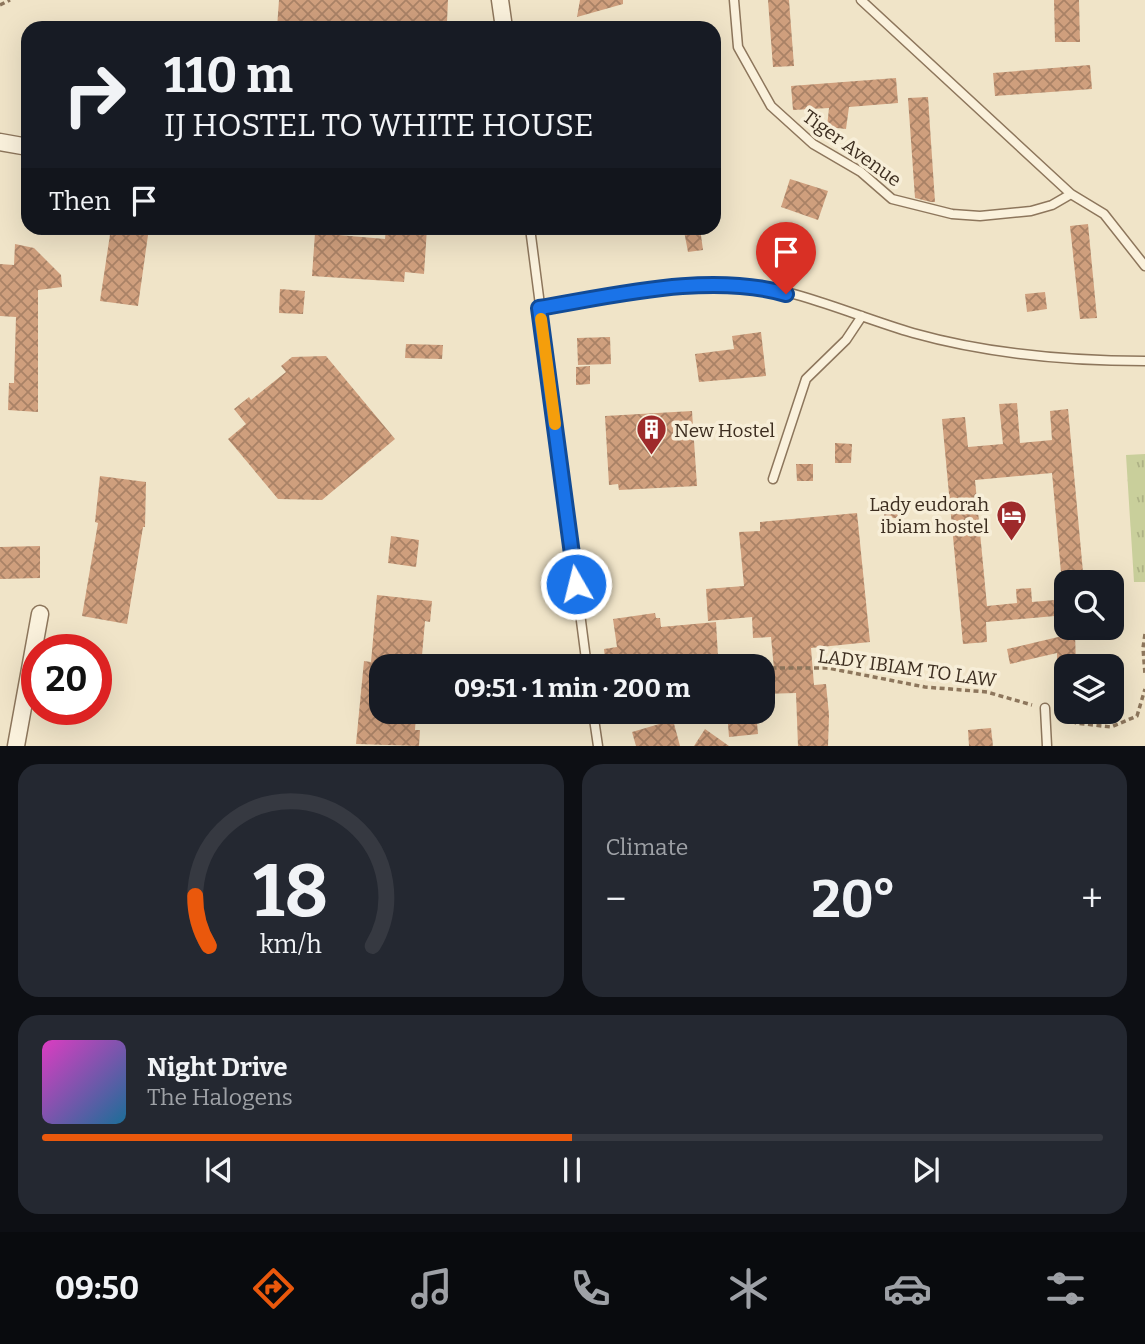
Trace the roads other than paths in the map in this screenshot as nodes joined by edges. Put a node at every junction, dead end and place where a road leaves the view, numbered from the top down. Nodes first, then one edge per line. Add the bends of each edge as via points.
1 (500, 0) edge
2 (734, 0) edge
3 (861, 0) edge
4 (503, 21) edge
5 (0, 142) edge
6 (21, 145) edge
7 (1071, 194) junction
8 (531, 235) edge
9 (1145, 266) edge
10 (539, 308) junction
11 (862, 317) junction
12 (1145, 361) edge
13 (773, 479) dead end
14 (40, 614) dead end
15 (585, 654) edge
16 (1045, 708) road end
17 (595, 724) edge
18 (16, 746) edge
19 (598, 746) edge
20 (1047, 746) edge

1 - 4 street
2 - 7 lane, Tiger Avenue via 738,47 771,106 813,144 860,172 892,199 979,216 1031,211
3 - 7 lane
5 - 6 street
7 - 9 lane via 1104,214
8 - 10 lane
10 - 11 lane via 722,283 767,288
10 - 15 lane
11 - 12 lane via 916,334 1033,355
11 - 13 lane via 806,379
14 - 18 street
16 - 20 lane
17 - 19 lane

